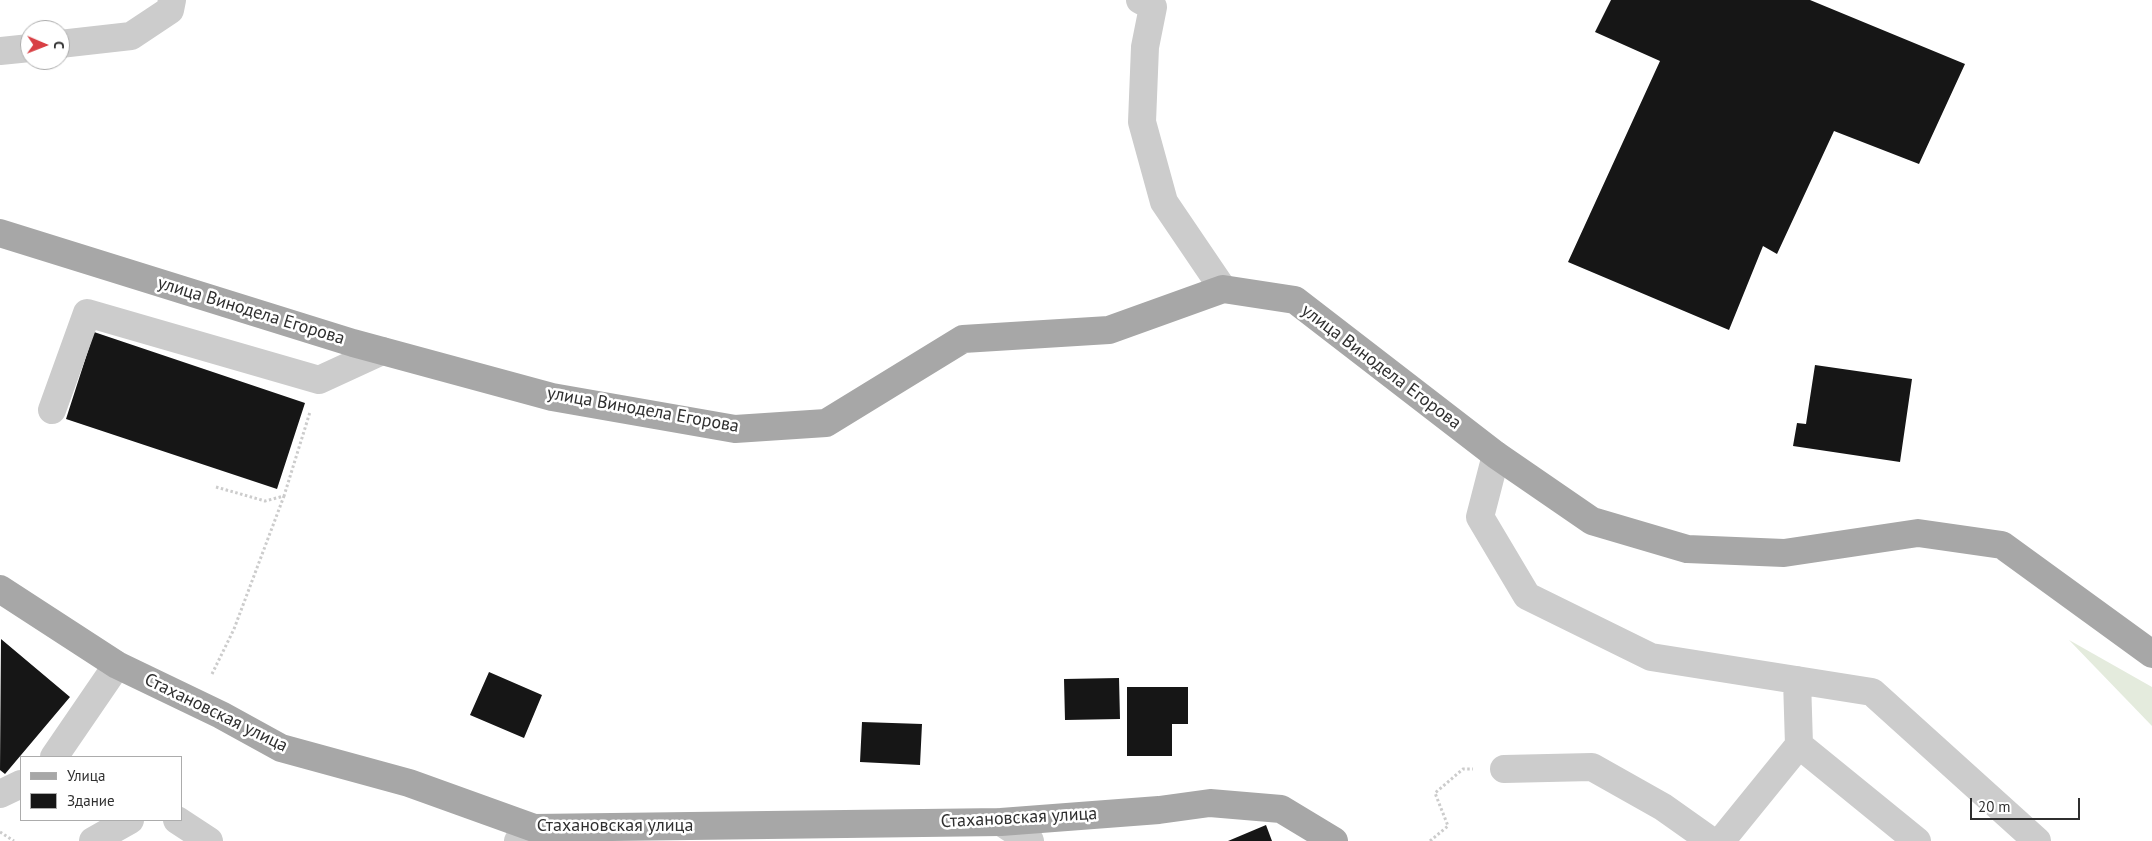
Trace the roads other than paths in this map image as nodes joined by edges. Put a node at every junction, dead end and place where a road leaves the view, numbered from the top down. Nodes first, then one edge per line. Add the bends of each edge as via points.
1 (172, 0) edge
2 (1140, 0) edge
3 (70, 43) edge
4 (20, 49) edge
5 (0, 51) edge
6 (0, 233) edge
7 (1223, 289) junction
8 (382, 351) junction
9 (52, 410) dead end
10 (1496, 455) junction
11 (0, 589) edge
12 (2152, 654) edge
13 (117, 665) junction
14 (1797, 680) junction
15 (1799, 745) junction
16 (55, 756) edge
17 (1504, 769) road end
18 (20, 784) edge
19 (0, 794) edge
20 (128, 821) edge
21 (179, 821) edge
22 (1000, 822) junction
23 (526, 835) edge
24 (93, 841) edge
25 (209, 841) edge
26 (1030, 841) edge
27 (1334, 841) edge
28 (1710, 841) edge
29 (1721, 841) edge
30 (1918, 841) edge
31 (2037, 841) edge

1 - 3 street via 170,10 131,36
2 - 7 street via 1153,6 1144,47 1142,122 1164,202
4 - 5 street
6 - 8 main road, улица Винодела Егорова
7 - 8 main road, улица Винодела Егорова via 1109,330 963,339 826,423 735,429 552,396
7 - 10 main road, улица Винодела Егорова via 1295,300
8 - 9 street via 319,380 87,313
10 - 12 main road, улица Винодела Егорова via 1592,521 1687,549 1784,553 1918,533 2002,545
10 - 14 street via 1480,517 1528,596 1651,657
11 - 13 main road, Стахановская улица
13 - 16 street
13 - 23 main road, Стахановская улица via 221,714 281,748 409,783
14 - 15 street
14 - 31 street via 1872,692
15 - 29 street
15 - 30 street
17 - 28 street via 1592,767 1663,807
18 - 19 street
20 - 24 street
21 - 25 street
22 - 23 main road, Стахановская улица
22 - 26 street
22 - 27 main road, Стахановская улица via 1218,804 1281,809

